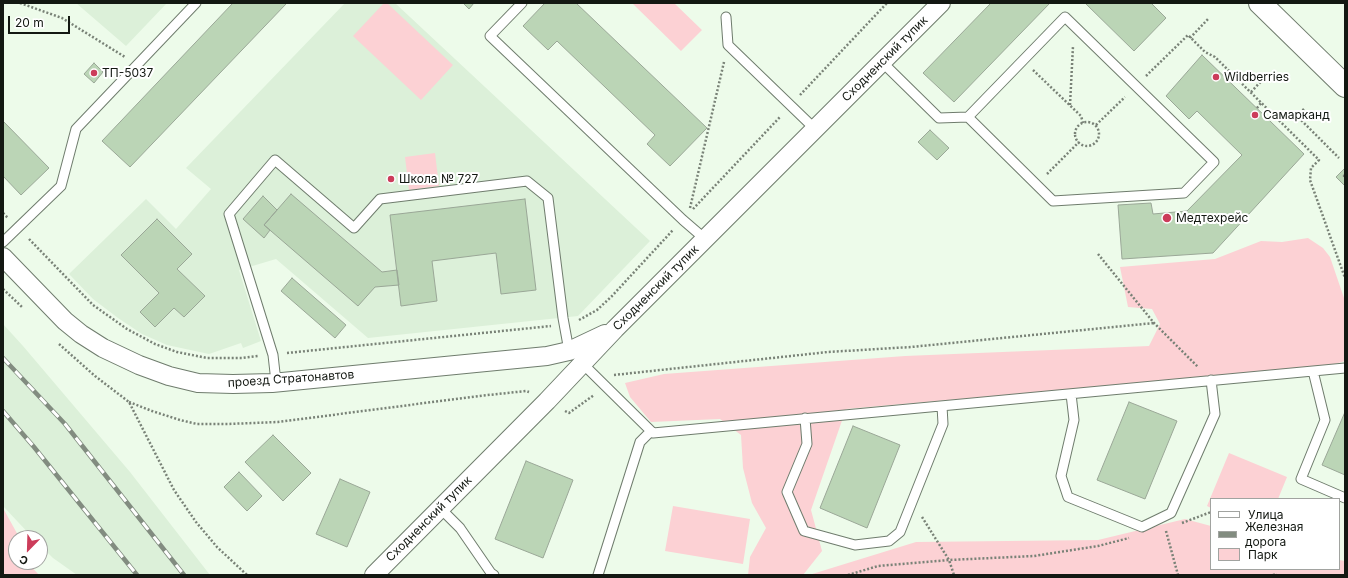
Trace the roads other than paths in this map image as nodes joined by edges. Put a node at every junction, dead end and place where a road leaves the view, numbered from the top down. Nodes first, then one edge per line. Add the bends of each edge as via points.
1 (196, 3) edge
2 (522, 3) edge
3 (941, 3) edge
4 (1260, 3) edge
5 (726, 16) dead end
6 (882, 62) junction
7 (1345, 86) edge
8 (968, 117) junction
9 (815, 129) junction
10 (705, 239) junction
11 (3, 242) edge
12 (3, 257) edge
13 (615, 329) junction
14 (569, 351) junction
15 (583, 364) junction
16 (1345, 368) edge
17 (1313, 371) junction
18 (1212, 380) junction
19 (276, 382) junction
20 (1071, 394) junction
21 (942, 406) junction
22 (805, 418) junction
23 (651, 431) junction
24 (1345, 498) edge
25 (440, 508) junction
26 (374, 575) edge
27 (494, 575) edge
28 (598, 575) edge

1 - 11 lane via 76,129 61,186
2 - 10 lane via 490,36
3 - 6 street, Сходненский тупик
4 - 7 main road
5 - 9 lane via 728,45
6 - 8 lane via 939,118
6 - 9 street, Сходненский тупик
8 - 8 lane via 1065,17 1214,162 1184,192 1053,201
9 - 10 street, Сходненский тупик
10 - 13 street, Сходненский тупик
12 - 19 street, проезд Стратонавтов via 81,334 139,365 168,376 198,383
13 - 14 street, проезд Стратонавтов
13 - 15 street, Сходненский тупик
14 - 19 street, проезд Стратонавтов via 532,357
14 - 19 lane via 548,198 527,181 380,199 354,228 275,160 229,214 273,355
15 - 23 lane
15 - 25 street, Сходненский тупик
16 - 17 lane
17 - 18 lane
17 - 24 lane via 1325,420 1301,479
18 - 20 lane
18 - 20 lane via 1215,414 1171,513 1142,526 1068,497 1061,476 1074,420
20 - 21 lane
21 - 22 lane
21 - 22 lane via 943,424 900,532 888,541 855,545 804,531 787,492 807,444
22 - 23 lane via 653,433
23 - 28 lane via 640,442
25 - 26 street, Сходненский тупик
25 - 27 lane via 460,528

